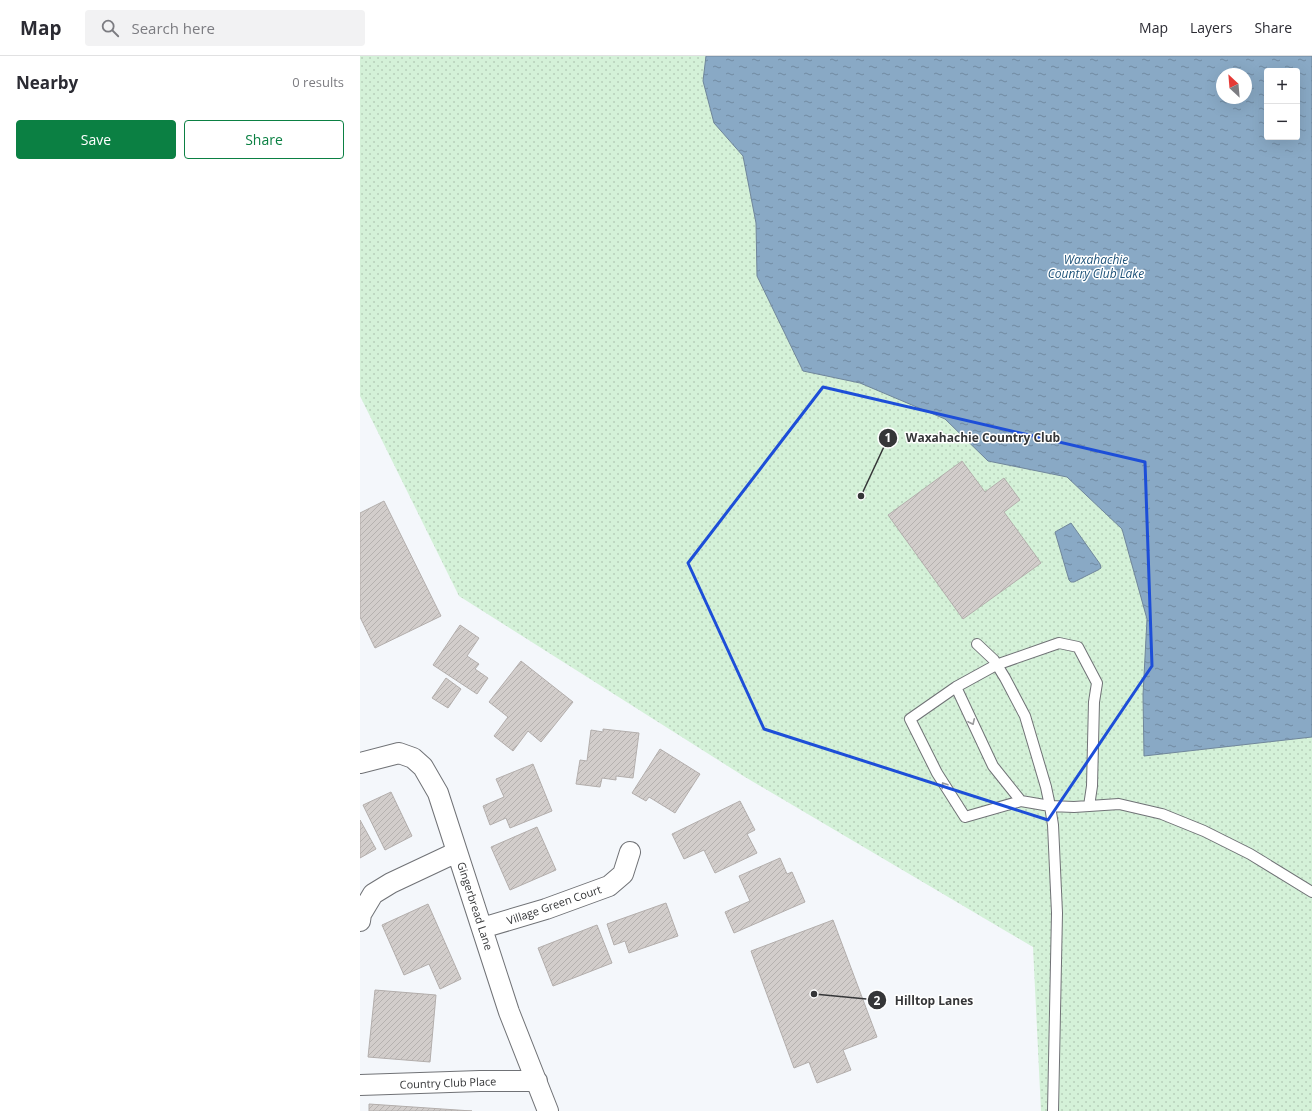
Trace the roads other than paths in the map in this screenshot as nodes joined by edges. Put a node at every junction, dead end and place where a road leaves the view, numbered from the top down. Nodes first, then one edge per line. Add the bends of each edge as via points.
1 (977, 644) dead end
2 (996, 665) junction
3 (956, 687) junction
4 (360, 763) edge
5 (1021, 801) junction
6 (1050, 806) junction
7 (1089, 806) junction
8 (458, 852) junction
9 (630, 852) dead end
10 (1312, 892) edge
11 (360, 921) edge
12 (482, 928) junction
13 (537, 1081) junction
14 (360, 1085) edge
15 (548, 1111) edge
16 (1053, 1111) edge

1 - 2 lane
2 - 3 lane
2 - 6 lane via 1025,716
2 - 7 lane via 1059,642 1078,647 1097,684
3 -> 5 lane via 993,766
5 -> 3 lane via 965,817 937,774 910,719
4 - 8 street, Gingerbread Lane via 398,753 413,758 423,767 438,793
5 - 6 lane
6 - 7 lane
6 - 16 lane via 1058,913
7 - 10 lane via 1119,804 1162,814 1250,854
8 - 11 street via 373,894 361,914
8 - 12 street, Gingerbread Lane
9 - 12 street, Village Green Court via 623,874 609,886 546,909
12 - 13 street, Gingerbread Lane via 509,1012
13 - 14 street, Country Club Place
13 - 15 street, Gingerbread Lane

